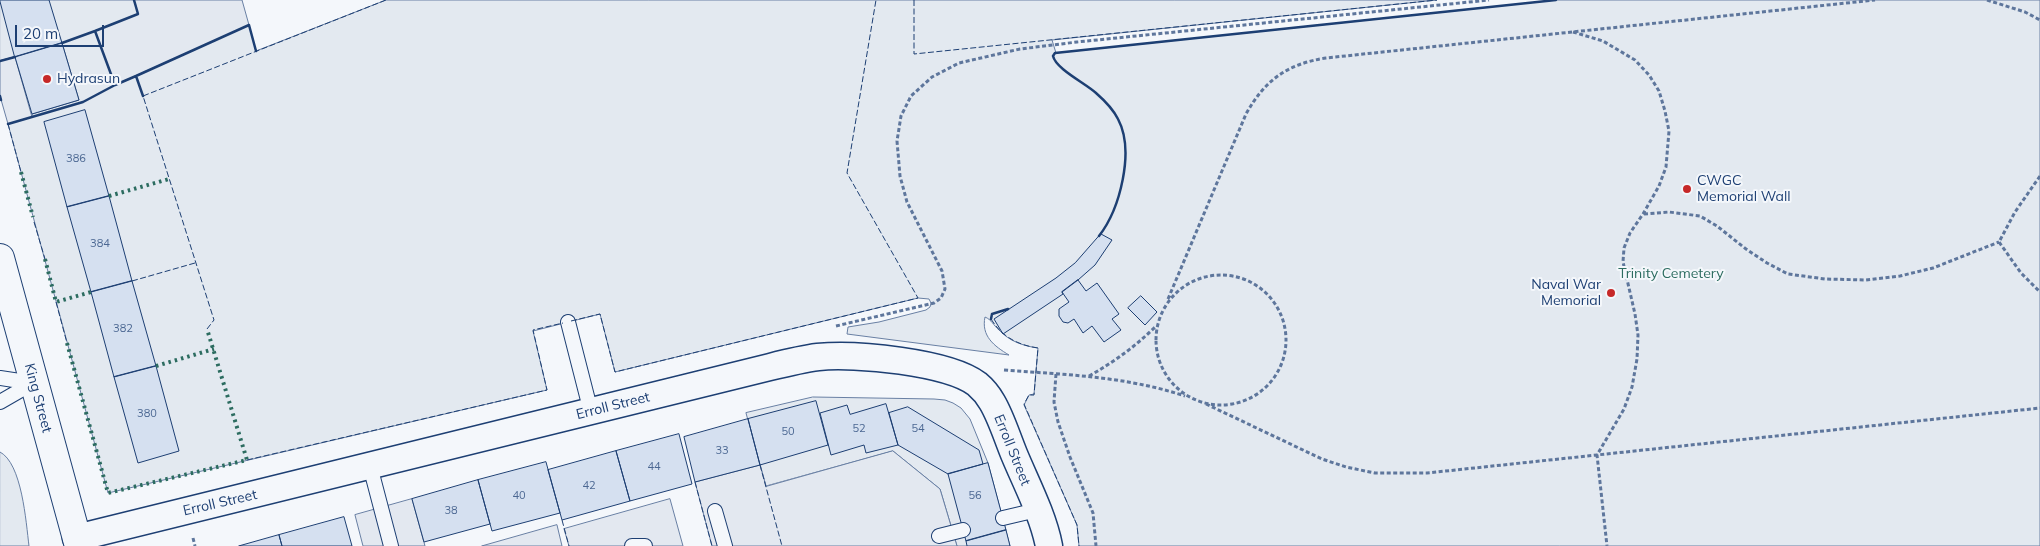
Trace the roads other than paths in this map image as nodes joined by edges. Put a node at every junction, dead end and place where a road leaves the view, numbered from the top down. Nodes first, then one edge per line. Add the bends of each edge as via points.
1 (0, 258) edge
2 (568, 322) dead end
3 (0, 378) edge
4 (33, 383) junction
5 (0, 402) edge
6 (591, 412) junction
7 (370, 466) junction
8 (1036, 510) junction
9 (715, 511) dead end
10 (1003, 518) dead end
11 (963, 530) dead end
12 (939, 536) dead end
13 (77, 543) edge
14 (391, 546) edge
15 (632, 546) edge
16 (645, 546) edge
17 (724, 546) edge
18 (1049, 546) edge

1 - 4 main road, King Street
2 - 6 lane
3 - 4 lane
4 - 5 lane
4 - 13 main road, King Street
6 - 7 street, Erroll Street
6 - 8 street, Erroll Street via 819,357 922,364 964,377 987,394
7 - 13 street, Erroll Street
7 - 14 lane
8 - 10 lane
8 - 18 street, Erroll Street
9 - 17 lane
11 - 12 lane
15 - 16 lane

